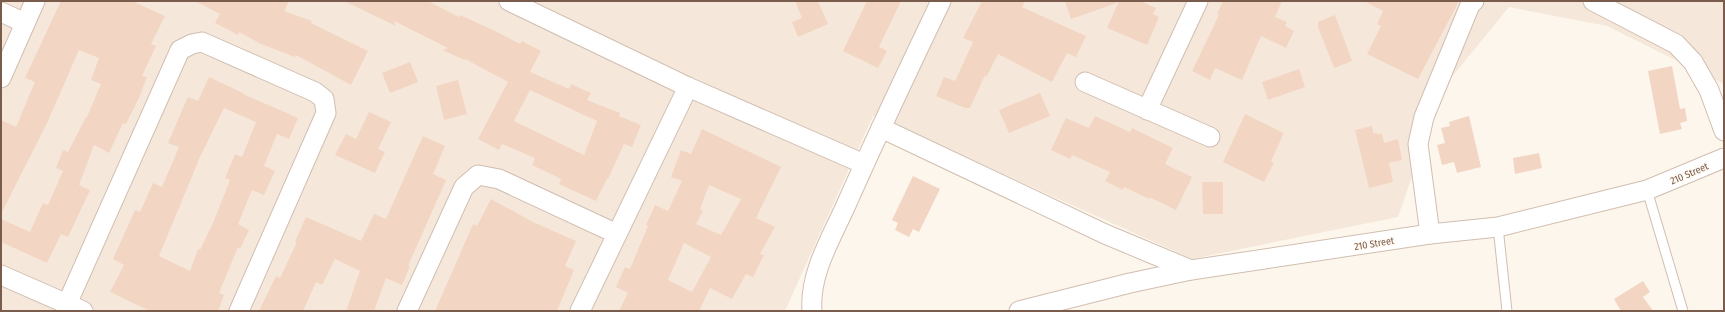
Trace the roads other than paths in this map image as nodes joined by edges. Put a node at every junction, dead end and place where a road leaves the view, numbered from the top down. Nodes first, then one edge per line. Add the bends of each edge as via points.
1 (35, 1) edge
2 (508, 1) edge
3 (941, 1) edge
4 (1198, 1) edge
5 (1474, 1) edge
6 (1593, 1) edge
7 (1, 12) edge
8 (26, 23) junction
9 (1, 78) edge
10 (1085, 82) dead end
11 (688, 87) junction
12 (1147, 110) junction
13 (881, 128) junction
14 (1724, 131) edge
15 (1210, 137) dead end
16 (1724, 158) edge
17 (864, 164) junction
18 (1648, 190) junction
19 (1498, 227) junction
20 (617, 234) junction
21 (1430, 234) junction
22 (1190, 270) junction
23 (1, 275) edge
24 (75, 307) edge
25 (239, 311) edge
26 (407, 311) edge
27 (580, 311) edge
28 (812, 311) edge
29 (1019, 311) edge
30 (1508, 311) edge
31 (1683, 311) edge

1 - 8 street
2 - 11 street
3 - 13 street
4 - 12 street
5 - 21 street via 1470,5 1424,117 1418,144
6 - 14 street via 1676,44 1693,62 1709,90
7 - 8 street
8 - 9 street
10 - 12 street
11 - 17 street
11 - 20 street
12 - 15 street
13 - 17 street
13 - 22 street via 1106,234
16 - 18 street, 210 Street
17 - 28 street via 815,275 811,297
18 - 19 street, 210 Street
18 - 31 lane
19 - 21 street, 210 Street
19 - 30 lane
20 - 26 street via 498,179 478,175 464,186
20 - 27 street
21 - 22 street, 210 Street
22 - 29 street, 210 Street
23 - 24 street
24 - 25 street via 180,50 202,42 315,92 324,99 326,113

